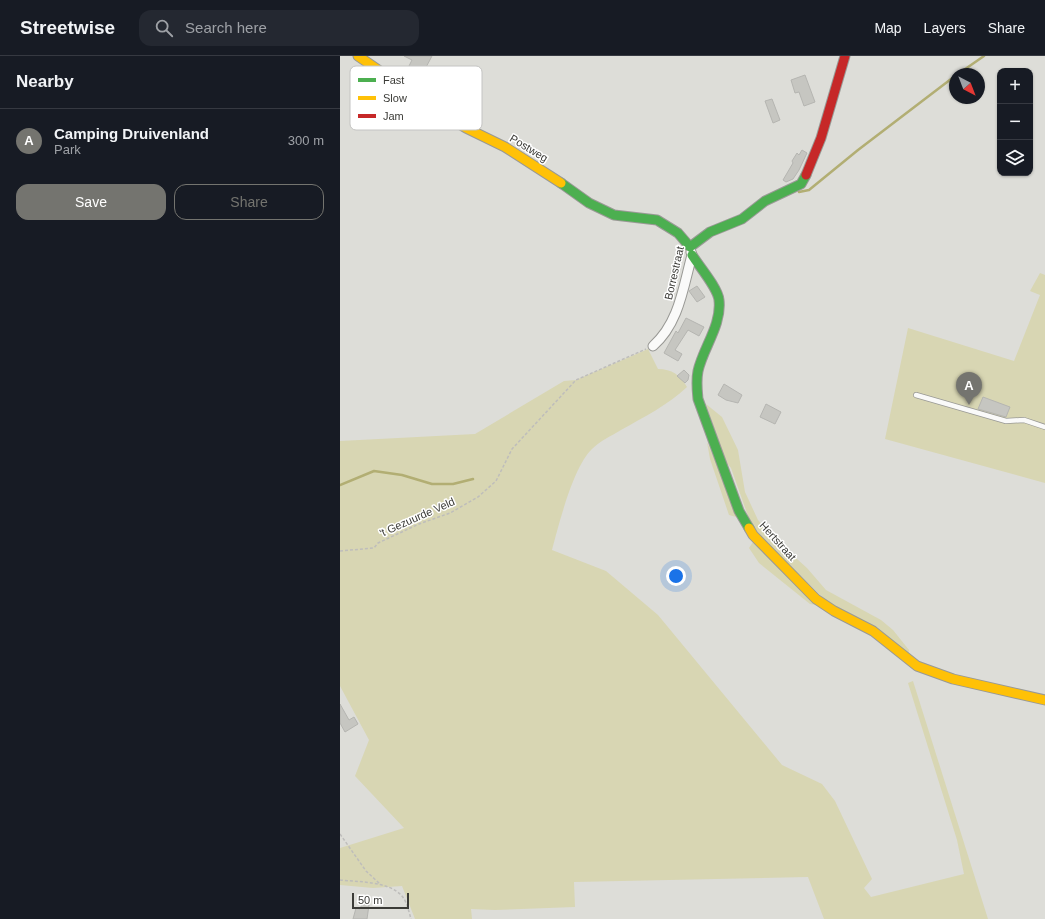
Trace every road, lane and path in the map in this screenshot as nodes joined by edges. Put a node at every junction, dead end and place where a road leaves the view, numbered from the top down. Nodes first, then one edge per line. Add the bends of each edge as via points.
1 (358, 56) edge
2 (845, 56) edge
3 (373, 66) edge
4 (470, 130) edge
5 (691, 251) junction
6 (653, 346) joint
7 (916, 395) dead end
8 (1045, 427) edge
9 (340, 551) edge
10 (1045, 700) edge
11 (340, 834) edge
12 (340, 880) edge
13 (382, 886) junction
14 (411, 919) edge

1 - 3 street, Postweg
2 - 5 street, Borrestraat via 819,143 801,184 765,201 742,219 710,232
4 - 5 street, Postweg via 505,147 589,203 614,215 657,220 678,233
5 - 6 street, Borrestraat via 673,322
5 - 10 street, Hertstraat via 719,300 717,318 698,370 698,399 739,511 753,535 816,599 873,631 917,666 953,679
6 - 9 path, 't Gezuurde Veld via 576,380 512,449 496,481 478,496 450,513 396,534 378,543 374,548
7 - 8 lane via 1006,421 1024,420
11 - 13 path via 366,871
12 - 13 path
13 - 14 path via 395,890 402,896

